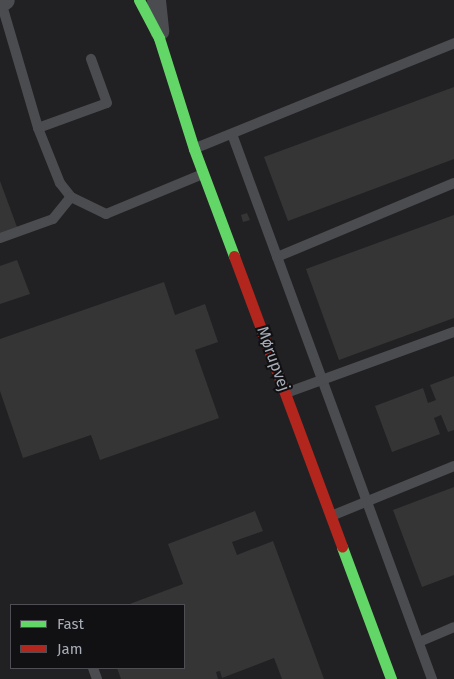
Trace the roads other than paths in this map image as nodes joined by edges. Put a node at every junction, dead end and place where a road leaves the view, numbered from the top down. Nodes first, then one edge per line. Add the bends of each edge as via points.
1 (140, 0) edge
2 (156, 0) edge
3 (2, 1) edge
4 (159, 38) junction
5 (454, 43) edge
6 (91, 59) dead end
7 (38, 128) junction
8 (232, 134) junction
9 (194, 149) junction
10 (204, 174) junction
11 (454, 183) edge
12 (71, 197) junction
13 (0, 238) edge
14 (277, 256) junction
15 (454, 332) edge
16 (323, 379) junction
17 (285, 393) junction
18 (454, 466) edge
19 (367, 501) junction
20 (330, 517) junction
21 (454, 627) edge
22 (419, 642) junction
23 (391, 679) edge
24 (432, 679) edge

1 - 4 street, Mørupvej
2 - 4 street, Mørupvej
3 - 7 lane
4 - 9 street, Mørupvej
5 - 8 lane
6 - 7 lane via 107,102
7 - 12 lane via 60,182
8 - 9 lane
8 - 14 lane
9 - 10 street, Mørupvej
10 - 12 lane via 106,214
10 - 17 street, Mørupvej
11 - 14 lane
12 - 13 lane via 53,219
14 - 16 lane
15 - 16 lane
16 - 17 lane
16 - 19 lane
17 - 20 street, Mørupvej
18 - 19 lane
19 - 20 lane
19 - 22 lane
20 - 23 street, Mørupvej
21 - 22 lane
22 - 24 lane

